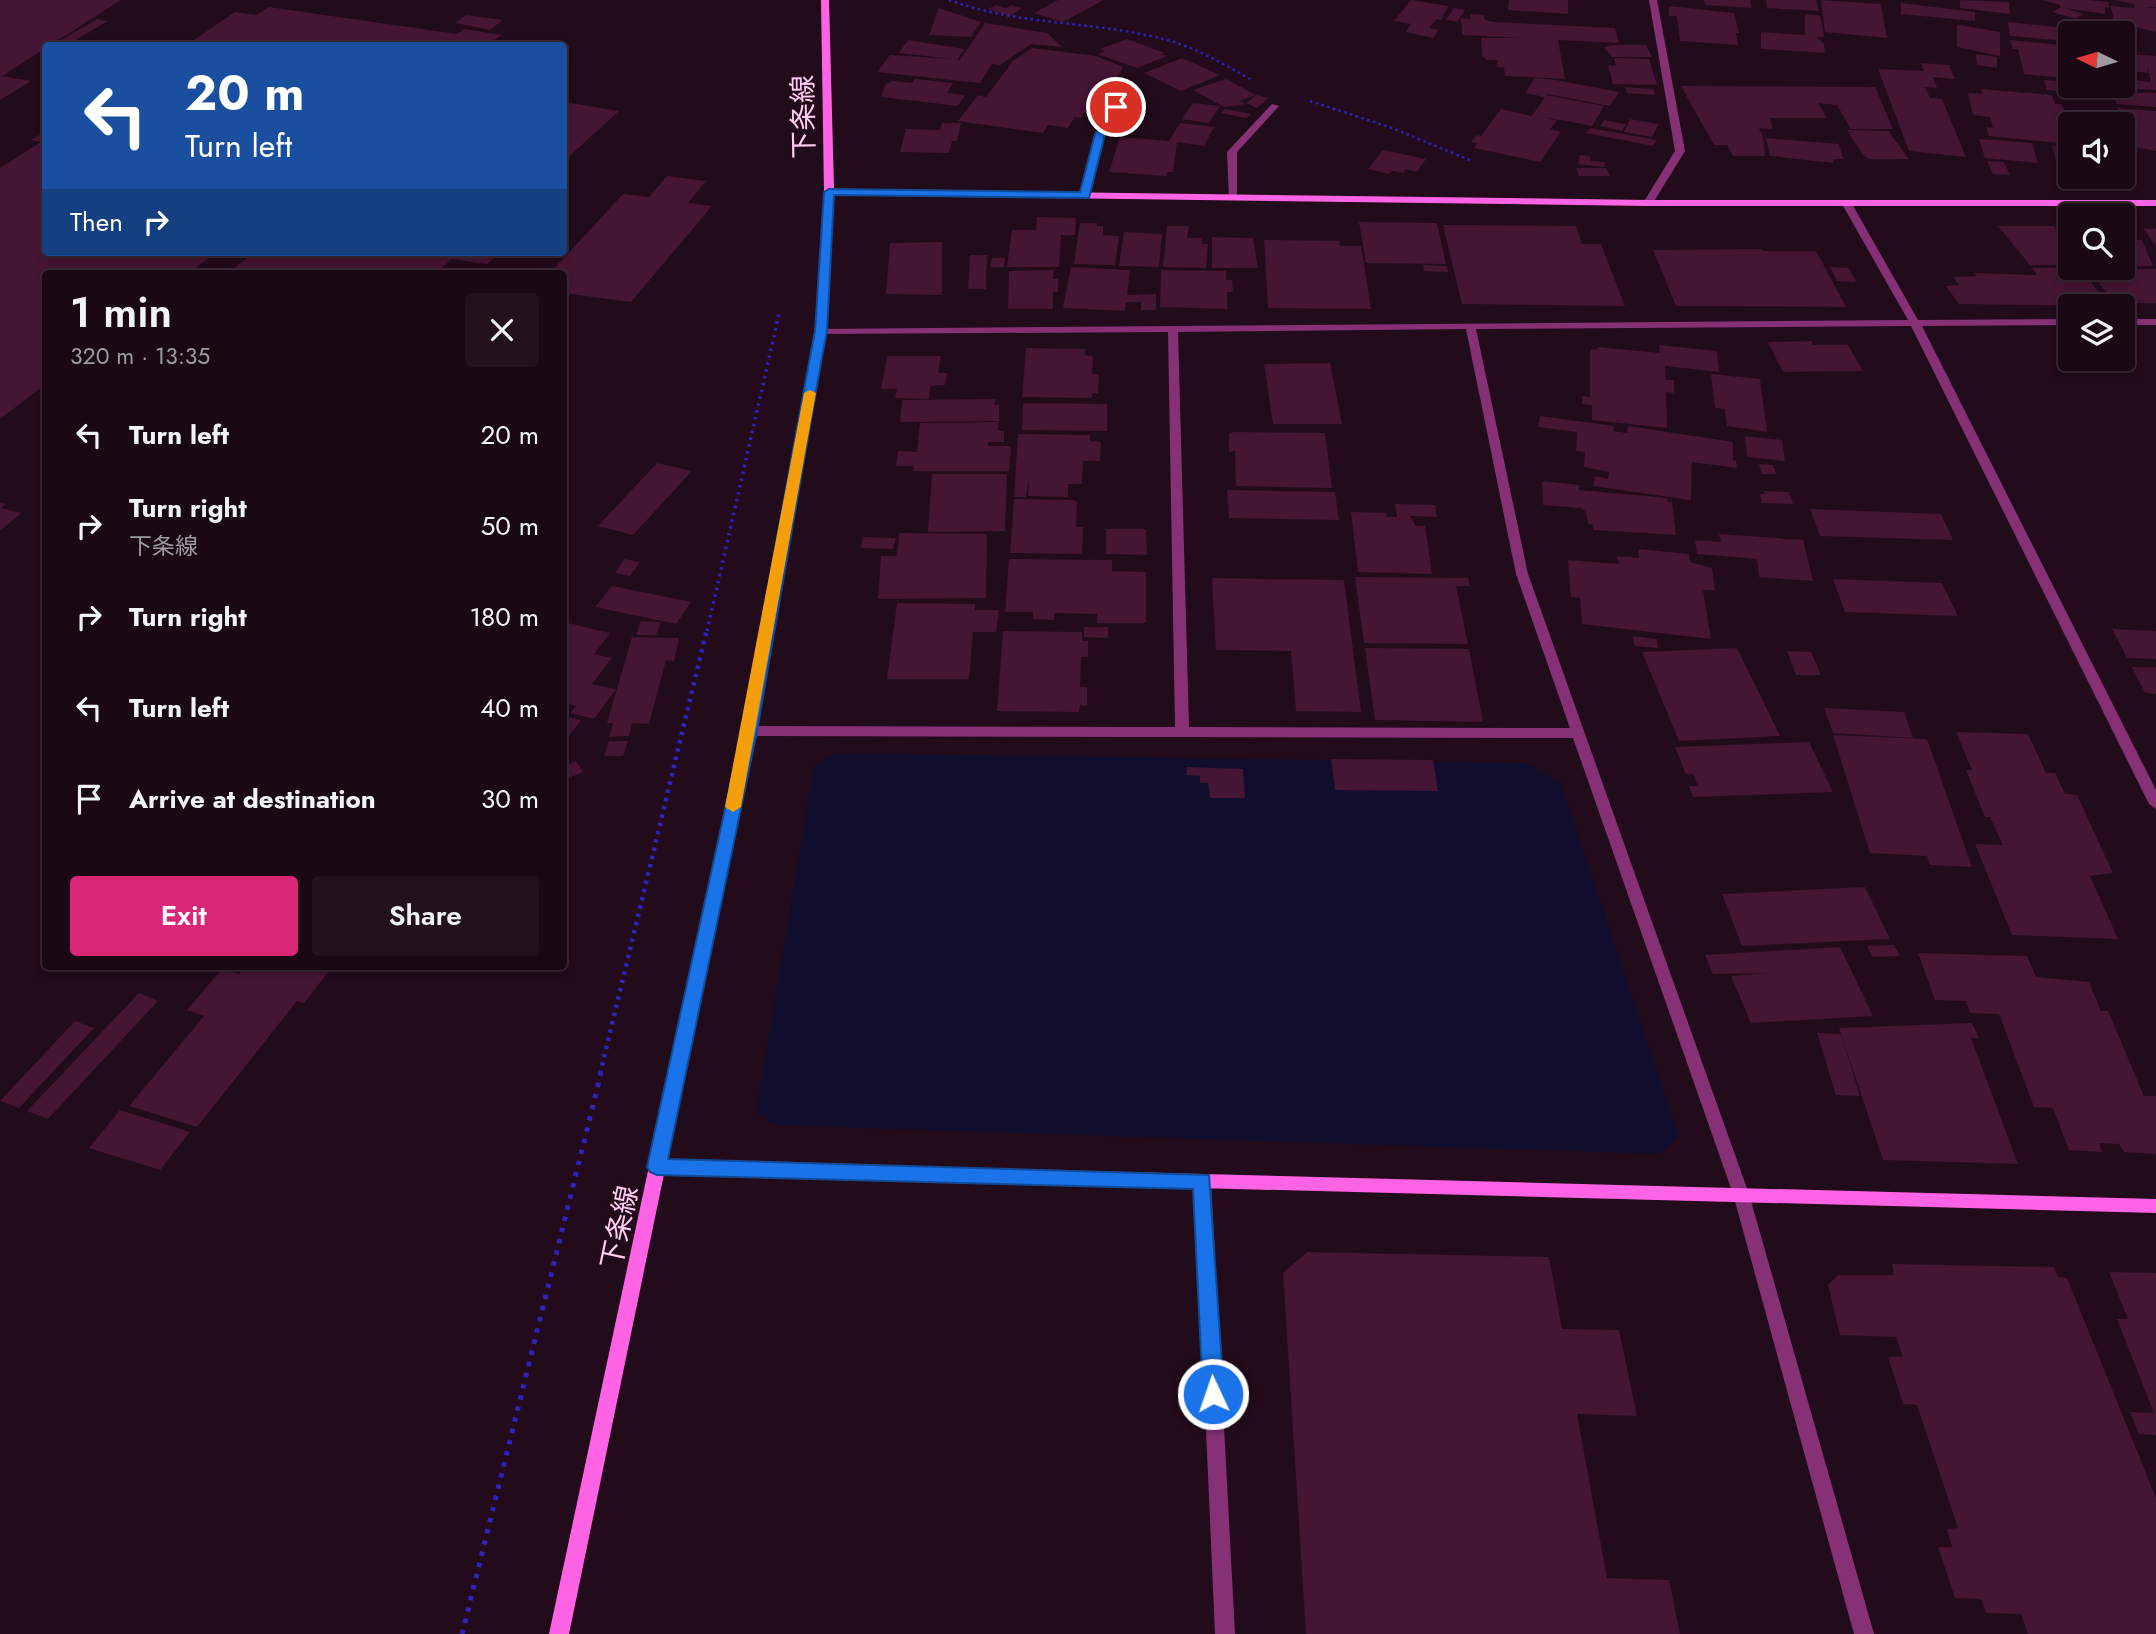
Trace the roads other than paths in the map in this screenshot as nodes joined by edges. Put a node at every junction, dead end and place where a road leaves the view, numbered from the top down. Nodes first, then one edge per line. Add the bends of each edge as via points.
1 (825, 0) edge
2 (1653, 0) edge
3 (1275, 106) dead end
4 (1116, 107) dead end
5 (829, 192) junction
6 (1085, 195) junction
7 (1232, 197) junction
8 (1648, 203) junction
9 (2156, 203) edge
10 (1847, 204) junction
11 (2058, 322) edge
12 (2135, 322) edge
13 (2156, 322) edge
14 (1915, 323) junction
15 (1173, 328) junction
16 (1471, 328) junction
17 (821, 331) junction
18 (749, 731) junction
19 (1182, 732) junction
20 (1580, 733) junction
21 (2156, 804) edge
22 (657, 1167) junction
23 (1203, 1181) junction
24 (1741, 1194) junction
25 (2156, 1206) edge
26 (559, 1634) edge
27 (1225, 1634) edge
28 (1864, 1634) edge

1 - 5 street, 下条線
2 - 8 street via 1680,151
3 - 7 street via 1232,152
4 - 6 street via 1100,134
5 - 6 street
5 - 17 street, 下条線
6 - 7 street
7 - 8 street
8 - 10 street
9 - 10 street
10 - 14 street
11 - 14 street
12 - 13 street
14 - 16 street
14 - 21 street
15 - 16 street
15 - 17 street
15 - 19 street
16 - 20 street via 1522,574
17 - 18 street, 下条線
18 - 19 street
18 - 22 street, 下条線
19 - 20 street
20 - 24 street
22 - 23 street
22 - 26 street, 下条線
23 - 24 street
23 - 27 street
24 - 25 street
24 - 28 street

